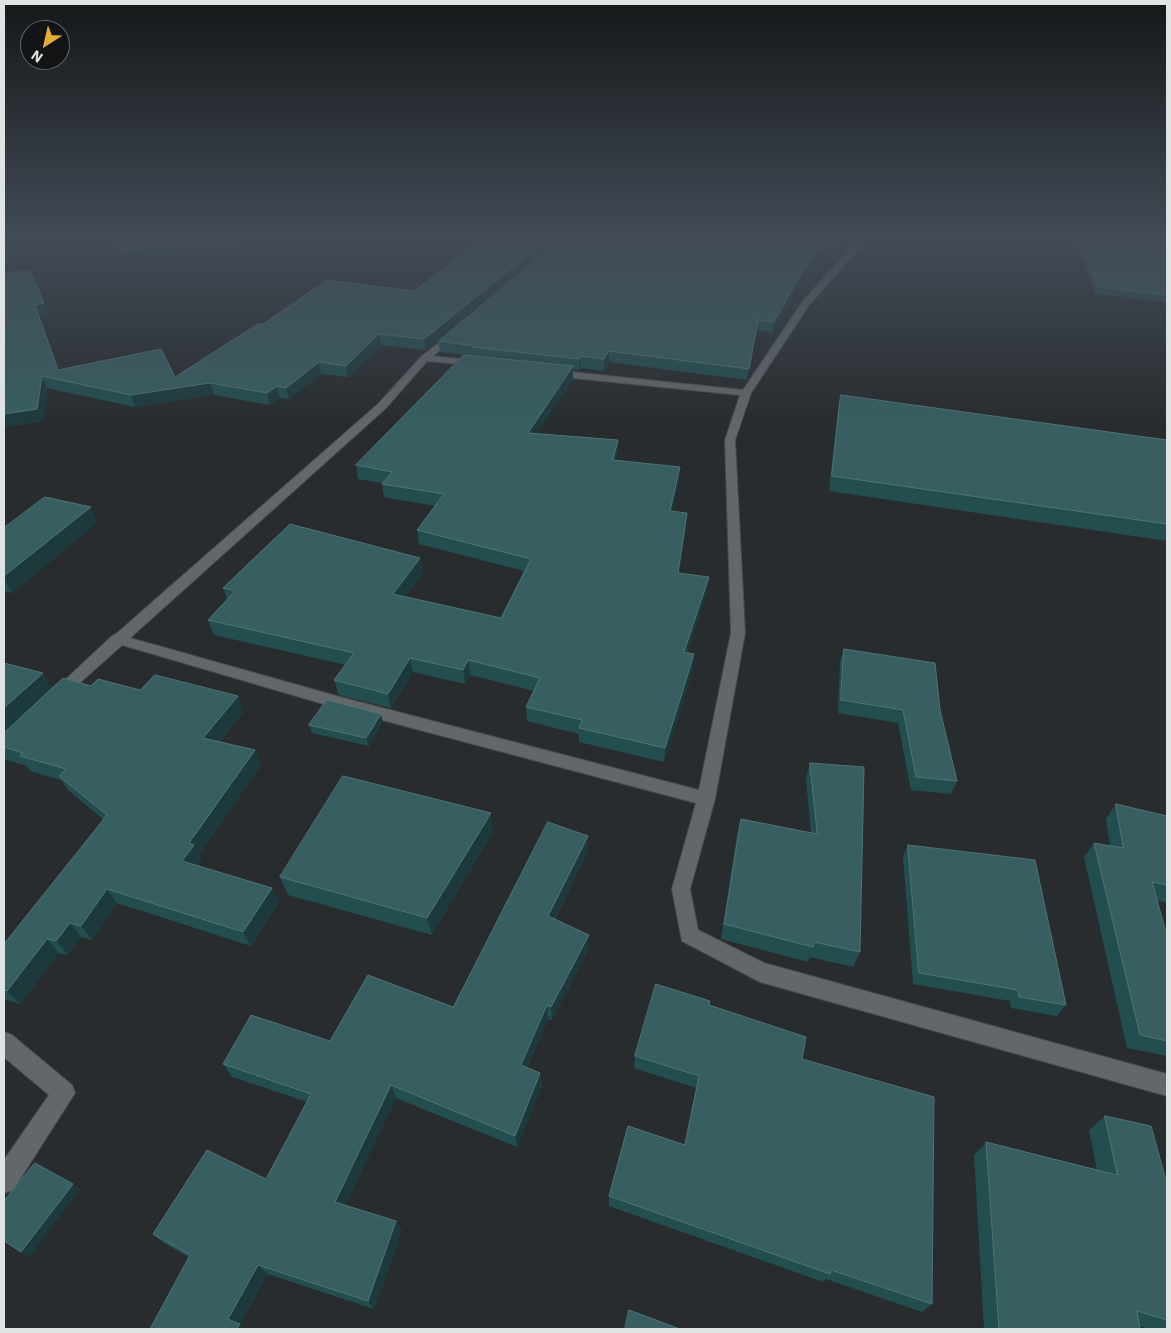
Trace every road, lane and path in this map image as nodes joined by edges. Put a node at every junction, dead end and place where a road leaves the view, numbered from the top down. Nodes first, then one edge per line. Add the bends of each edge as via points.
1 (806, 303) edge
2 (462, 327) edge
3 (425, 358) junction
4 (484, 365) edge
5 (542, 372) edge
6 (746, 393) junction
7 (117, 640) junction
8 (46, 705) edge
9 (706, 799) junction
10 (4, 1043) edge
11 (1167, 1085) edge
12 (4, 1181) edge

1 - 6 street
2 - 3 street
3 - 4 street
3 - 7 street via 382,406
5 - 6 street
6 - 9 street via 730,440 738,633
7 - 8 street
7 - 9 street via 344,704
9 - 11 street via 681,889 689,934 760,972
10 - 12 street via 64,1093

